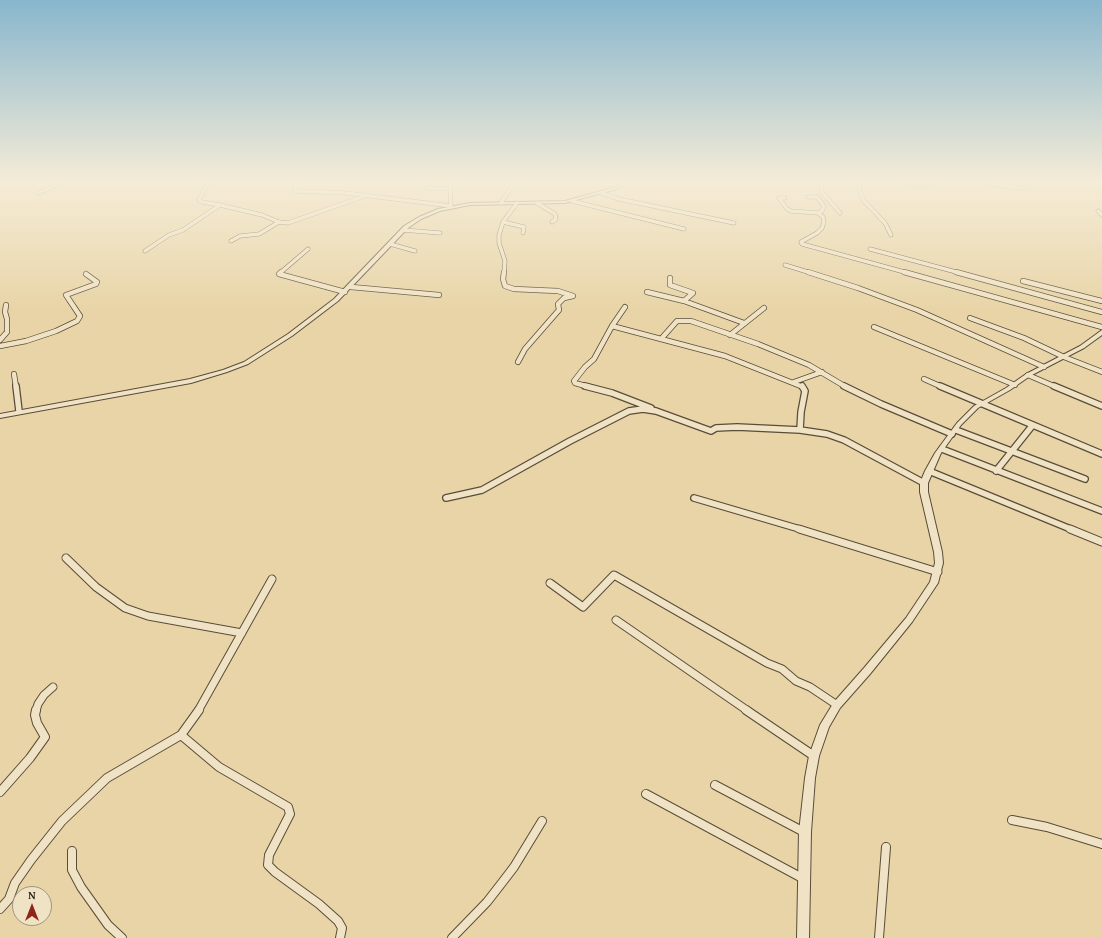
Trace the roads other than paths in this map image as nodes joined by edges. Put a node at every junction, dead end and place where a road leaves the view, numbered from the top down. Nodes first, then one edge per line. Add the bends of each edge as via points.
1 (188, 227) edge
2 (271, 227) edge
3 (408, 227) edge
4 (502, 227) edge
5 (523, 227) edge
6 (675, 227) edge
7 (822, 227) edge
8 (887, 227) edge
9 (684, 229) dead end
10 (403, 230) junction
11 (440, 233) dead end
12 (523, 233) dead end
13 (891, 235) dead end
14 (231, 241) dead end
15 (390, 244) junction
16 (308, 249) dead end
17 (870, 249) dead end
18 (145, 251) dead end
19 (415, 251) dead end
20 (785, 265) dead end
21 (86, 274) dead end
22 (670, 278) dead end
23 (1023, 280) dead end
24 (351, 287) junction
25 (346, 292) junction
26 (648, 292) dead end
27 (439, 295) dead end
28 (1102, 301) edge
29 (684, 302) junction
30 (6, 305) dead end
31 (625, 307) dead end
32 (764, 308) dead end
33 (1102, 312) edge
34 (970, 318) dead end
35 (744, 323) junction
36 (612, 326) junction
37 (1102, 327) edge
38 (874, 328) dead end
39 (1102, 332) edge
40 (730, 335) junction
41 (661, 339) junction
42 (0, 340) edge
43 (0, 346) edge
44 (1064, 357) junction
45 (518, 362) dead end
46 (1044, 367) junction
47 (822, 372) junction
48 (1102, 372) edge
49 (14, 374) dead end
50 (1028, 375) junction
51 (924, 379) dead end
52 (794, 382) junction
53 (1015, 384) junction
54 (981, 404) junction
55 (1102, 406) edge
56 (19, 411) junction
57 (0, 416) edge
58 (1032, 426) junction
59 (716, 428) junction
60 (800, 430) junction
61 (954, 432) junction
62 (942, 449) junction
63 (1013, 452) junction
64 (1102, 454) edge
65 (929, 471) junction
66 (996, 472) junction
67 (1085, 479) dead end
68 (924, 483) junction
69 (446, 498) dead end
70 (694, 498) dead end
71 (1102, 511) edge
72 (1102, 542) edge
73 (66, 558) dead end
74 (938, 572) junction
75 (272, 579) dead end
76 (550, 583) dead end
77 (616, 620) dead end
78 (242, 632) junction
79 (54, 687) dead end
80 (836, 705) junction
81 (181, 735) junction
82 (814, 756) junction
83 (715, 785) dead end
84 (0, 792) edge
85 (646, 794) dead end
86 (1012, 820) dead end
87 (542, 821) dead end
88 (805, 832) junction
89 (1102, 844) edge
90 (886, 847) dead end
91 (72, 851) dead end
92 (804, 879) junction
93 (0, 909) edge
94 (122, 938) edge
95 (340, 938) edge
96 (452, 938) edge
97 (803, 938) edge
98 (879, 938) edge

1 - 18 street via 169,235
2 - 14 street via 259,234 240,236
3 - 10 street
4 - 45 street via 499,243 505,261 505,286 558,291 573,296 564,298 558,304 559,310
5 - 12 street
6 - 9 street
7 - 37 street via 801,242 802,244
8 - 13 street
10 - 11 street
10 - 15 street
15 - 19 street
15 - 24 street
16 - 25 street via 279,274
17 - 33 street
20 - 46 street via 917,310
21 - 43 street via 97,282 96,284 66,295 80,316 77,321 56,331
22 - 29 street via 670,285 693,293
23 - 28 street
24 - 25 street
24 - 27 street
25 - 56 street via 290,335 246,363 225,371 191,381
26 - 29 street
29 - 35 street
30 - 42 street via 7,332
31 - 36 street
32 - 35 street
34 - 44 street via 1041,345
35 - 40 street
36 - 41 street
36 - 59 street via 594,359 585,367 575,383 612,393 689,422
38 - 53 street
39 - 44 street via 1091,342
40 - 41 street via 681,320 674,323
40 - 47 street via 809,364
41 - 52 street via 725,356
44 - 46 street
44 - 48 street
46 - 50 street
47 - 52 street
47 - 61 street via 892,410
49 - 56 street
50 - 53 street
50 - 55 street
51 - 54 street
52 - 60 street via 803,386 805,391
53 - 54 street
54 - 58 street
54 - 61 street via 966,416
56 - 57 street
58 - 63 street
58 - 64 street
59 - 60 street
59 - 69 street via 711,431 650,410 629,411 482,490
60 - 68 street via 827,434 844,440
61 - 62 street
61 - 63 street
62 - 65 street
62 - 66 street
63 - 66 street
63 - 67 street
65 - 68 street
65 - 72 street
66 - 71 street
68 - 74 street via 927,510 938,552
70 - 74 street
73 - 78 street via 96,587 125,608 148,616
74 - 80 street via 909,620
75 - 78 street
76 - 80 street via 584,607 614,575 767,663 782,669 796,681 810,687
77 - 82 street
78 - 81 street via 193,720
79 - 84 street via 44,695 35,715 45,737
80 - 82 street via 825,725
81 - 93 street via 107,778 87,796 62,821 31,860 9,899
81 - 95 street via 219,767 288,807 290,814 269,855 268,865 338,921 342,928
82 - 88 street
83 - 88 street
85 - 92 street
86 - 89 street via 1047,827
87 - 96 street via 501,884
88 - 92 street
90 - 98 street
91 - 94 street via 72,870 78,881 96,910
92 - 97 street

